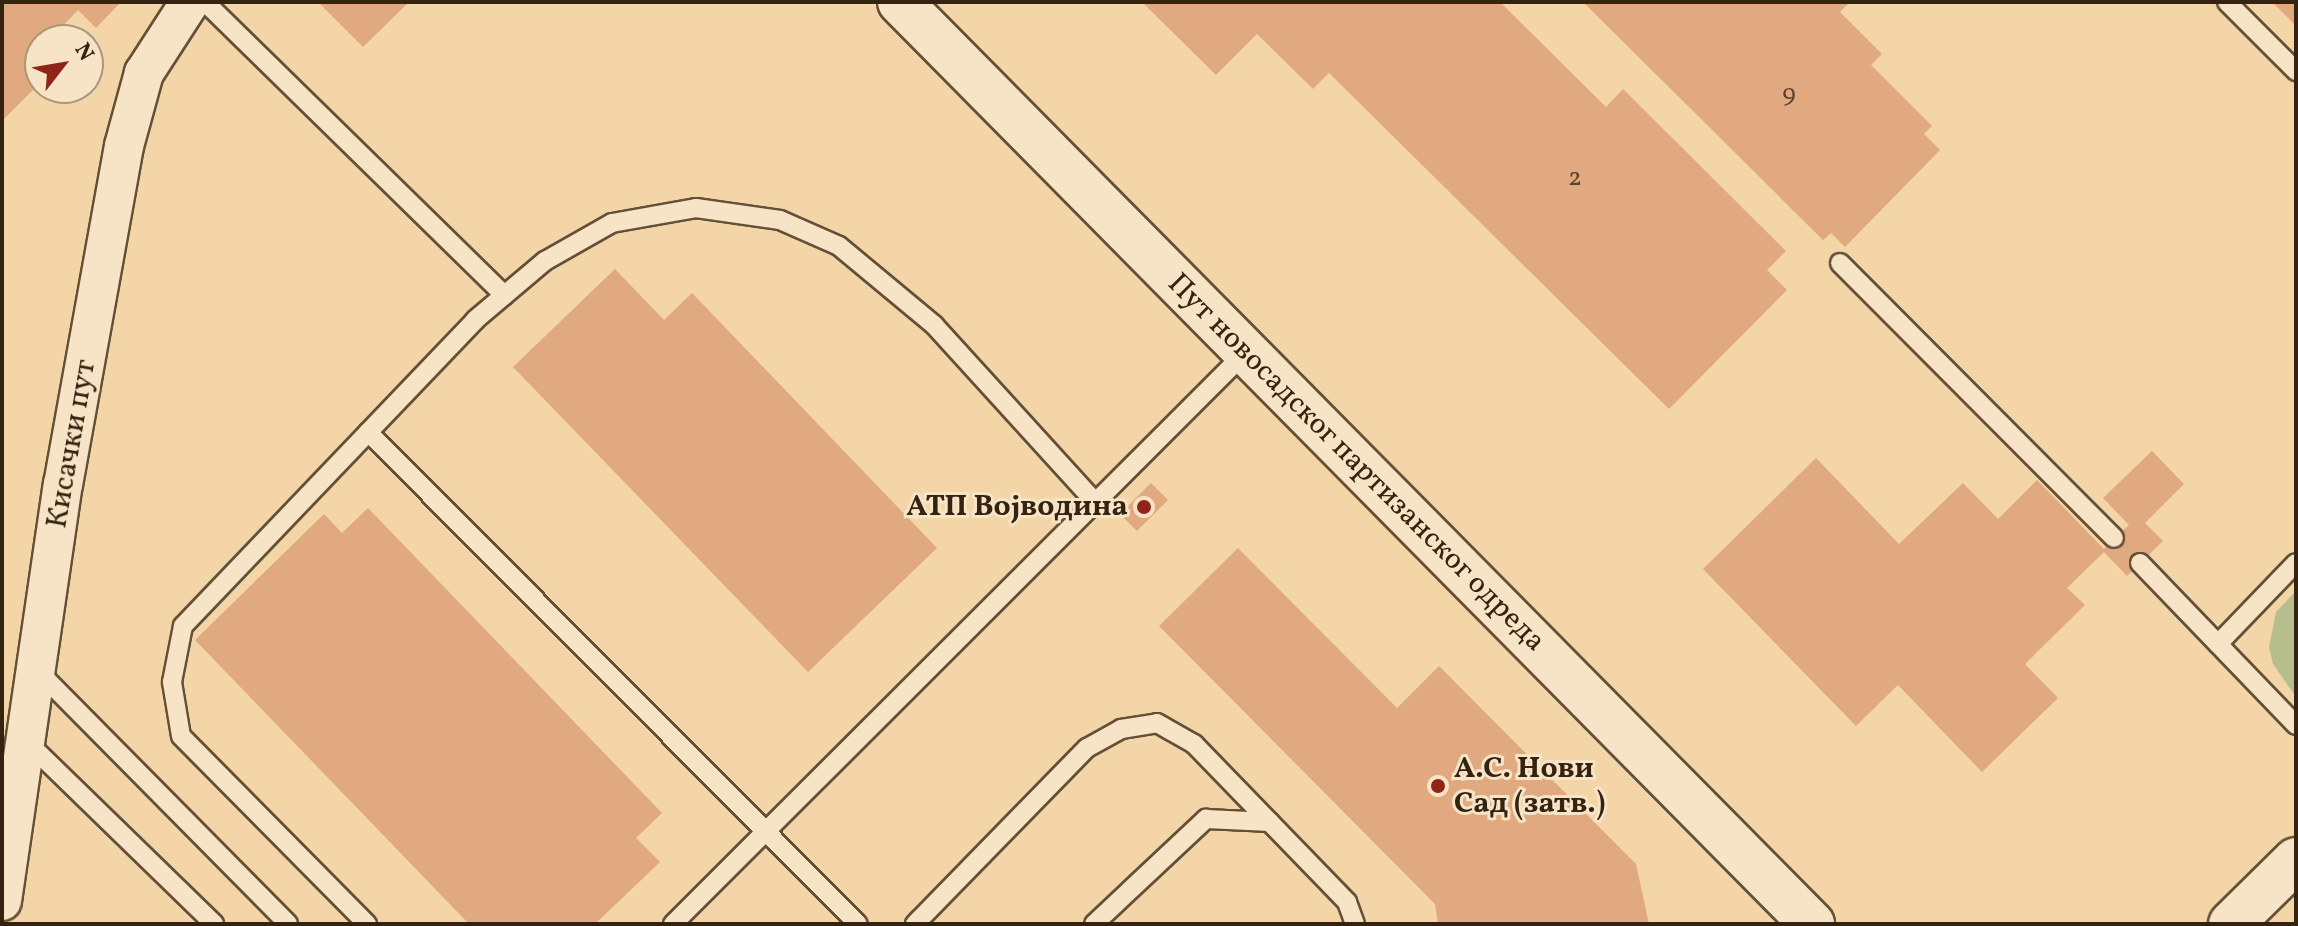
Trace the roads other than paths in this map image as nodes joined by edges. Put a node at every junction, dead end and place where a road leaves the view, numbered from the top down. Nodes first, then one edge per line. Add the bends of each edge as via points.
1 (190, 2) edge
2 (205, 2) edge
3 (900, 2) edge
4 (2227, 2) edge
5 (2296, 71) edge
6 (1840, 263) dead end
7 (504, 295) junction
8 (1246, 352) junction
9 (368, 432) junction
10 (1097, 504) junction
11 (2114, 538) dead end
12 (2140, 563) dead end
13 (2296, 563) edge
14 (2218, 644) junction
15 (37, 670) junction
16 (2296, 725) edge
17 (25, 740) junction
18 (1270, 822) junction
19 (764, 830) junction
20 (2296, 860) edge
21 (2, 901) edge
22 (214, 924) edge
23 (288, 924) edge
24 (367, 924) edge
25 (673, 924) edge
26 (858, 924) edge
27 (915, 924) edge
28 (1094, 924) edge
29 (1355, 924) edge
30 (1811, 924) edge
31 (2231, 924) edge

1 - 15 street, Кисачки пут via 144,73 131,117 63,485
2 - 7 lane
3 - 8 street, Пут новосадског партизанског одреда
4 - 5 lane
6 - 11 lane
7 - 9 lane
7 - 10 lane via 545,261 612,223 696,208 780,220 839,246 934,325
8 - 10 lane
8 - 30 street, Пут новосадског партизанског одреда
9 - 19 lane
9 - 24 lane via 183,626 172,682 181,736
10 - 19 lane
12 - 14 lane
13 - 14 lane
14 - 16 lane
15 - 17 street, Кисачки пут
15 - 23 lane
17 - 21 street, Кисачки пут
17 - 22 lane
18 - 27 lane via 1194,744 1157,723 1121,729 1087,748
18 - 28 lane via 1206,819
18 - 29 lane via 1347,902
19 - 25 lane
19 - 26 lane
20 - 31 street

